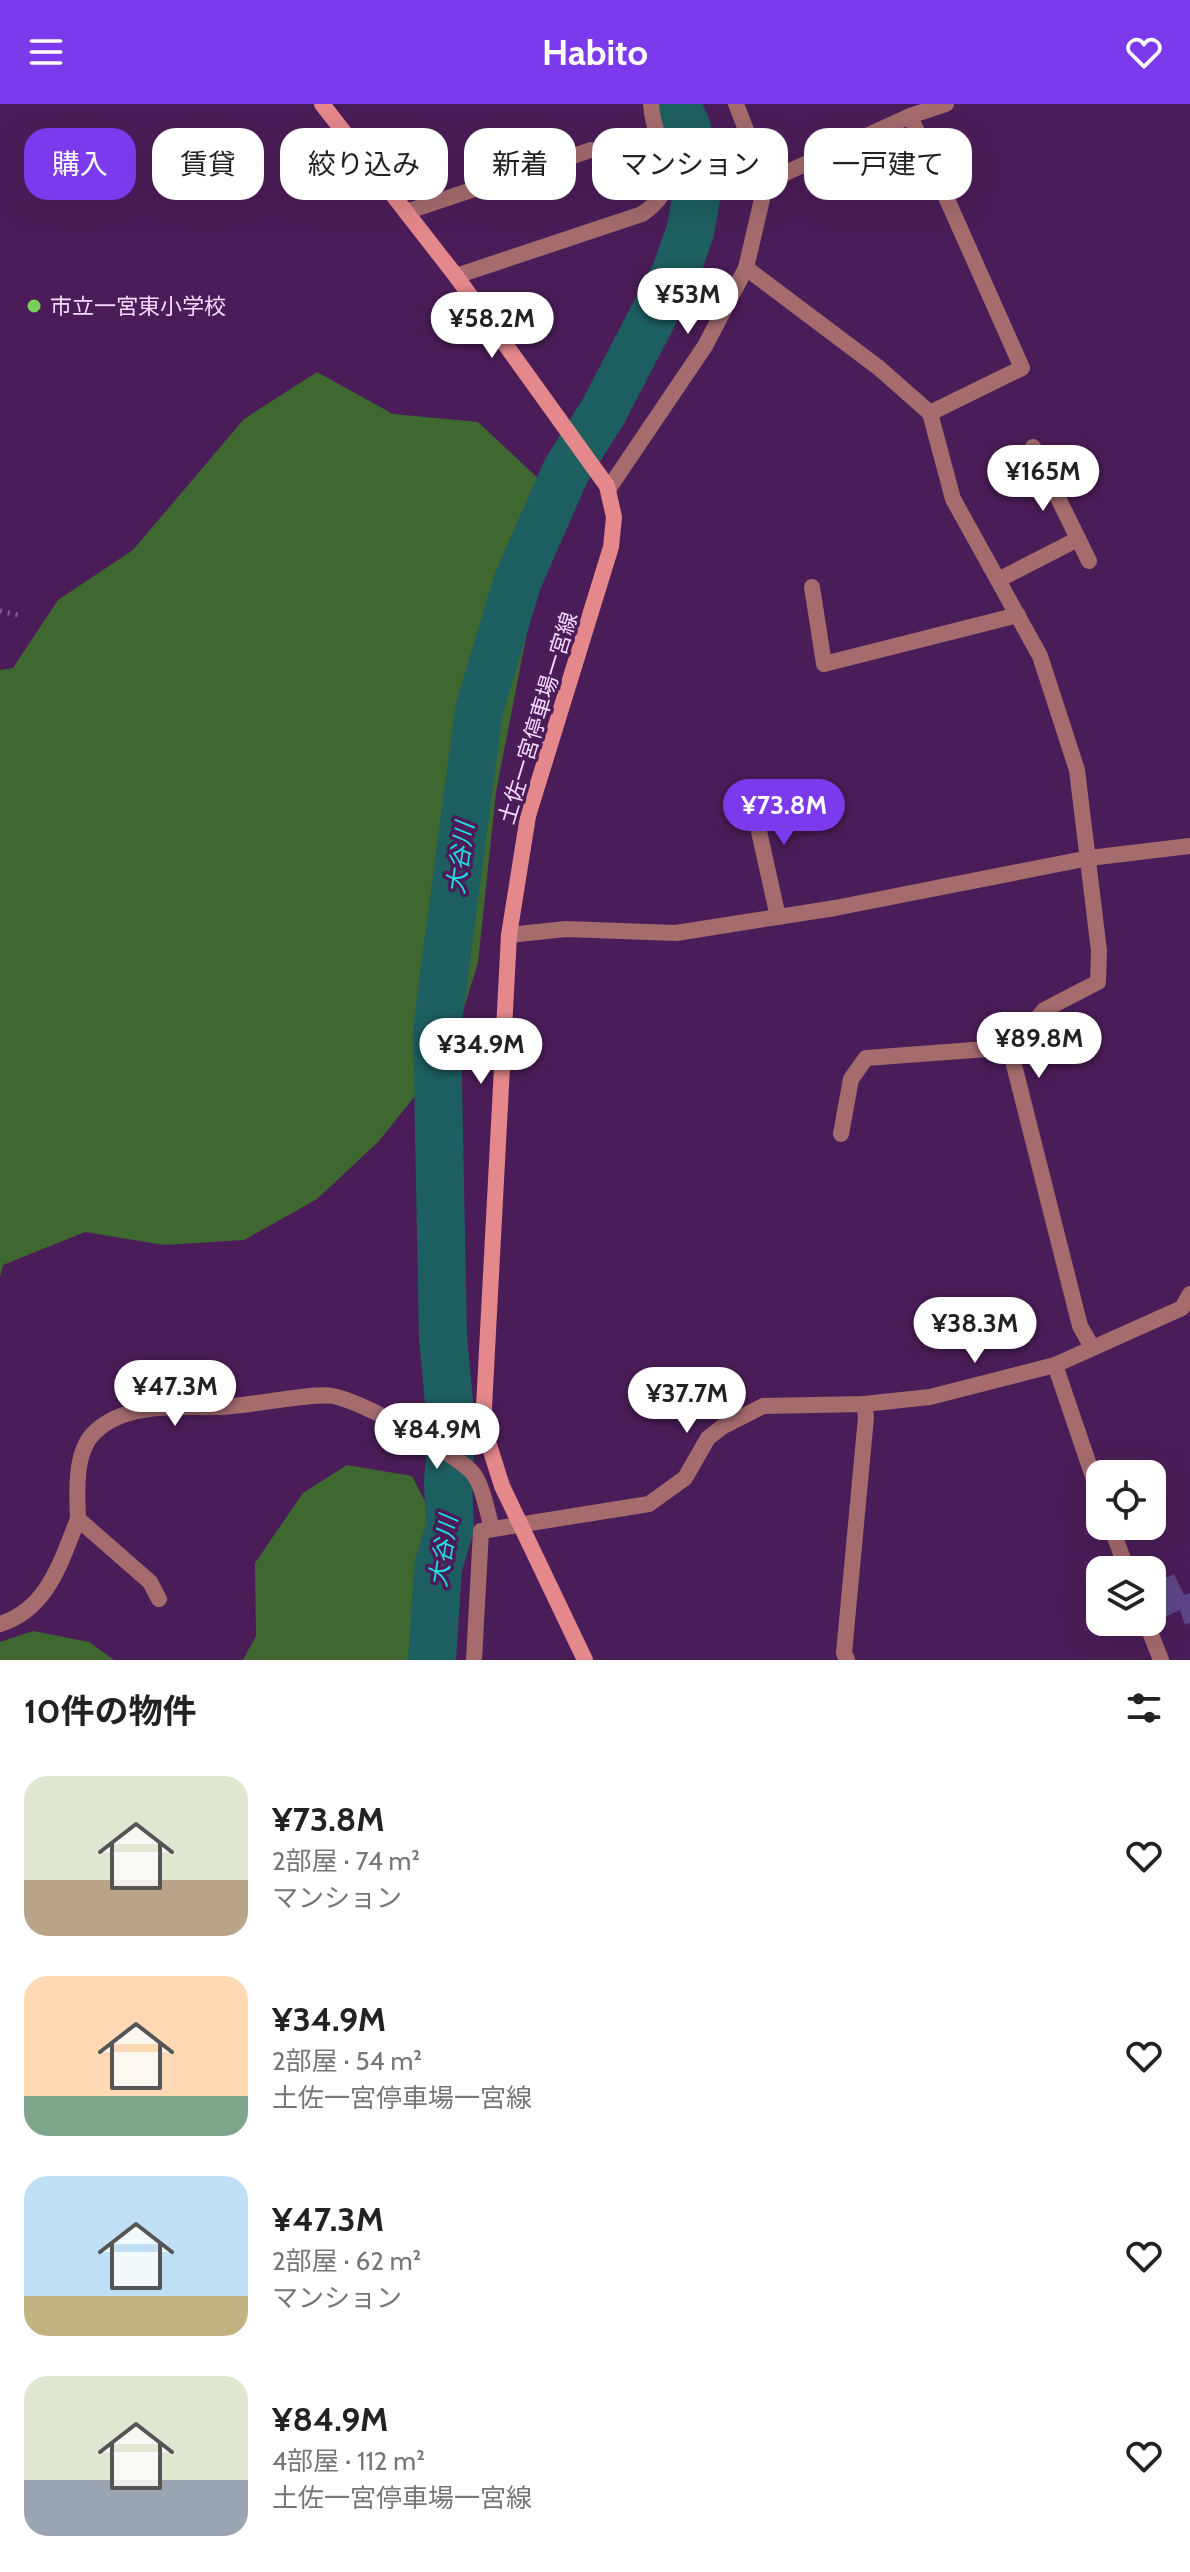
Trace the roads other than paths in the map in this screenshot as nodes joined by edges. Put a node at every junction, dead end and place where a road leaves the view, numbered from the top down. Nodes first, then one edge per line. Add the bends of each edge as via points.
1 (322, 104) edge
2 (651, 104) edge
3 (736, 104) edge
4 (946, 104) edge
5 (910, 116) junction
6 (745, 128) edge
7 (591, 150) dead end
8 (788, 172) edge
9 (762, 200) edge
10 (406, 212) junction
11 (746, 268) junction
12 (456, 276) junction
13 (930, 413) junction
14 (1033, 447) dead end
15 (608, 487) junction
16 (1078, 539) junction
17 (1089, 561) dead end
18 (998, 580) junction
19 (812, 587) dead end
20 (1018, 615) junction
21 (744, 792) dead end
22 (1190, 846) edge
23 (1089, 858) junction
24 (778, 917) junction
25 (509, 935) junction
26 (1014, 1047) junction
27 (841, 1134) dead end
28 (1190, 1294) edge
29 (1092, 1347) junction
30 (1055, 1365) junction
31 (864, 1404) junction
32 (1087, 1460) edge
33 (78, 1519) junction
34 (519, 1522) junction
35 (492, 1528) junction
36 (159, 1599) dead end
37 (0, 1624) edge
38 (1152, 1636) edge
39 (474, 1660) edge
40 (585, 1660) edge
41 (847, 1660) edge
42 (1161, 1660) edge

1 - 10 main road, 土佐一宮停車場一宮線
2 - 12 street via 667,166 659,203 642,214
3 - 6 street
4 - 5 street
5 - 8 street
5 - 13 street via 1022,368
7 - 10 street
9 - 11 street
10 - 12 main road, 土佐一宮停車場一宮線
11 - 13 street
11 - 15 street via 705,346
12 - 15 main road, 土佐一宮停車場一宮線
13 - 18 street via 953,499
14 - 16 street
15 - 25 main road, 土佐一宮停車場一宮線 via 614,517 611,547 528,816
16 - 17 street
16 - 18 street
18 - 20 street
19 - 20 street via 824,664
20 - 23 street via 1040,656 1077,770
21 - 24 street via 758,827
22 - 23 street
23 - 24 street
23 - 26 street via 1098,982 1044,1010
24 - 25 street via 676,933 566,929
25 - 34 main road, 土佐一宮停車場一宮線 via 483,1426
26 - 27 street via 866,1058 851,1079
26 - 29 street via 1014,1065 1080,1326
28 - 29 street via 1182,1308
29 - 30 street
30 - 31 street via 930,1397
30 - 32 street
31 - 34 street via 763,1406 708,1438 685,1478 649,1504
31 - 41 street
33 - 35 street via 83,1454 94,1432 115,1419 150,1409 239,1407 332,1396 423,1437 474,1473
33 - 36 street via 150,1582
33 - 37 street via 48,1589 33,1606
34 - 35 street
34 - 40 main road, 土佐一宮停車場一宮線
35 - 39 street via 481,1531
38 - 42 street

